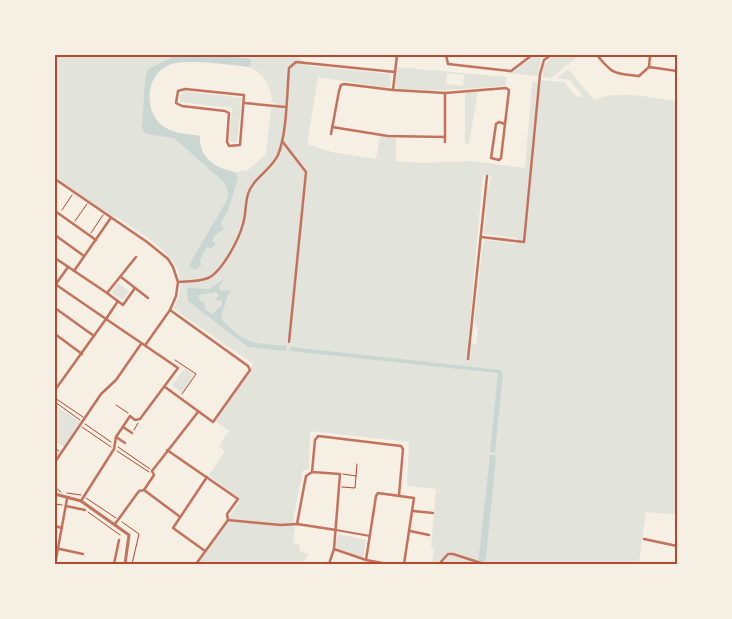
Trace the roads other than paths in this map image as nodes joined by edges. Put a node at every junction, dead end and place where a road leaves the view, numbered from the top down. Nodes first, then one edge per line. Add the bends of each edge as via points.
1 (397, 55) edge
2 (446, 55) edge
3 (532, 55) edge
4 (551, 55) edge
5 (597, 55) edge
6 (650, 55) edge
7 (649, 68) junction
8 (677, 71) edge
9 (395, 72) junction
10 (393, 90) junction
11 (445, 93) junction
12 (245, 103) junction
13 (285, 107) junction
14 (505, 124) junction
15 (332, 127) junction
16 (331, 134) dead end
17 (445, 137) junction
18 (282, 141) junction
19 (444, 142) dead end
20 (487, 176) dead end
21 (55, 179) edge
22 (55, 211) edge
23 (110, 218) junction
24 (55, 235) edge
25 (481, 237) junction
26 (96, 240) junction
27 (84, 256) junction
28 (136, 257) dead end
29 (55, 258) edge
30 (68, 267) junction
31 (74, 271) junction
32 (121, 277) junction
33 (178, 282) junction
34 (55, 284) edge
35 (135, 288) junction
36 (107, 294) junction
37 (148, 298) dead end
38 (118, 301) junction
39 (55, 308) edge
40 (170, 310) junction
41 (106, 319) junction
42 (55, 334) edge
43 (94, 336) junction
44 (290, 342) dead end
45 (142, 344) junction
46 (146, 344) junction
47 (82, 354) junction
48 (468, 359) dead end
49 (165, 387) junction
50 (55, 390) edge
51 (198, 411) junction
52 (123, 427) junction
53 (132, 433) dead end
54 (116, 437) junction
55 (124, 443) dead end
56 (167, 450) junction
57 (55, 462) edge
58 (312, 472) junction
59 (207, 477) junction
60 (144, 490) junction
61 (55, 494) edge
62 (399, 495) junction
63 (67, 499) junction
64 (80, 501) junction
65 (66, 506) junction
66 (85, 510) road end
67 (413, 511) junction
68 (433, 513) dead end
69 (179, 516) junction
70 (228, 520) junction
71 (115, 524) junction
72 (297, 524) junction
73 (55, 526) edge
74 (62, 528) junction
75 (336, 530) junction
76 (410, 531) junction
77 (429, 535) dead end
78 (370, 536) junction
79 (644, 539) dead end
80 (119, 540) road end
81 (677, 546) edge
82 (57, 548) edge
83 (334, 549) junction
84 (205, 551) junction
85 (83, 554) dead end
86 (56, 559) dead end
87 (368, 562) edge
88 (114, 564) edge
89 (125, 564) edge
90 (196, 564) edge
91 (328, 564) edge
92 (388, 564) edge
93 (404, 564) edge
94 (439, 564) edge
95 (484, 564) edge

1 - 9 street
2 - 3 street via 448,64 511,71
4 - 25 street via 541,66 539,78 524,242
5 - 7 street via 612,72 639,76
6 - 7 street
7 - 8 street
9 - 10 street
9 - 13 street via 296,62 289,68
10 - 11 street
10 - 15 street via 341,85
11 - 14 street via 506,88 509,90
11 - 17 street
12 - 12 street via 240,145 236,147 226,142 229,113 182,106 176,103 176,98 178,91 186,89 244,95
12 - 13 street
13 - 18 street
14 - 14 street via 496,124 490,158 501,158
15 - 16 street
15 - 17 street via 388,136
17 - 19 street
18 - 33 street via 273,165 248,193 240,232 219,269 201,281
18 - 44 street via 306,172
20 - 25 street
21 - 23 street
22 - 26 street
23 - 26 street
23 - 33 street via 116,218 160,251 173,267
24 - 27 street
25 - 48 street
26 - 27 street
27 - 31 street
28 - 32 street
29 - 30 street
30 - 31 street
30 - 34 street
31 - 36 street
32 - 35 street
32 - 36 street
33 - 40 street
34 - 41 street
35 - 37 street
35 - 38 street via 123,305
36 - 38 street
38 - 41 street
39 - 43 street
40 - 46 street
40 - 51 street via 250,370 213,422
41 - 43 street
41 - 45 street
42 - 47 street
43 - 47 street
45 - 46 street
45 - 57 street via 116,380 101,394
46 - 49 street via 178,368
47 - 50 street
49 - 51 street
49 - 52 street via 140,419 130,416
51 - 56 street via 173,447
52 - 53 street
52 - 54 street
54 - 55 street
54 - 64 street via 114,449
56 - 59 street
56 - 60 street via 152,471 154,475
58 - 62 street via 318,436 401,446
58 - 72 street via 306,476
58 - 75 street via 340,474
59 - 69 street
59 - 70 street via 238,499 227,514
60 - 69 street
60 - 71 street via 139,491
61 - 63 street
62 - 67 street via 412,496
62 - 78 street via 377,494
63 - 64 street
63 - 65 street
64 - 71 street
65 - 66 street
65 - 74 street
67 - 68 street
67 - 76 street
69 - 84 street via 173,528
70 - 72 street
70 - 84 street
71 - 89 street via 130,541
72 - 75 street
73 - 74 street
74 - 82 street
75 - 78 street
75 - 83 street
76 - 77 street
76 - 93 street
78 - 87 street
79 - 81 street
80 - 88 street
82 - 85 street
82 - 86 street
83 - 87 street
83 - 91 street
84 - 90 street
87 - 92 street
94 - 95 street via 448,554

